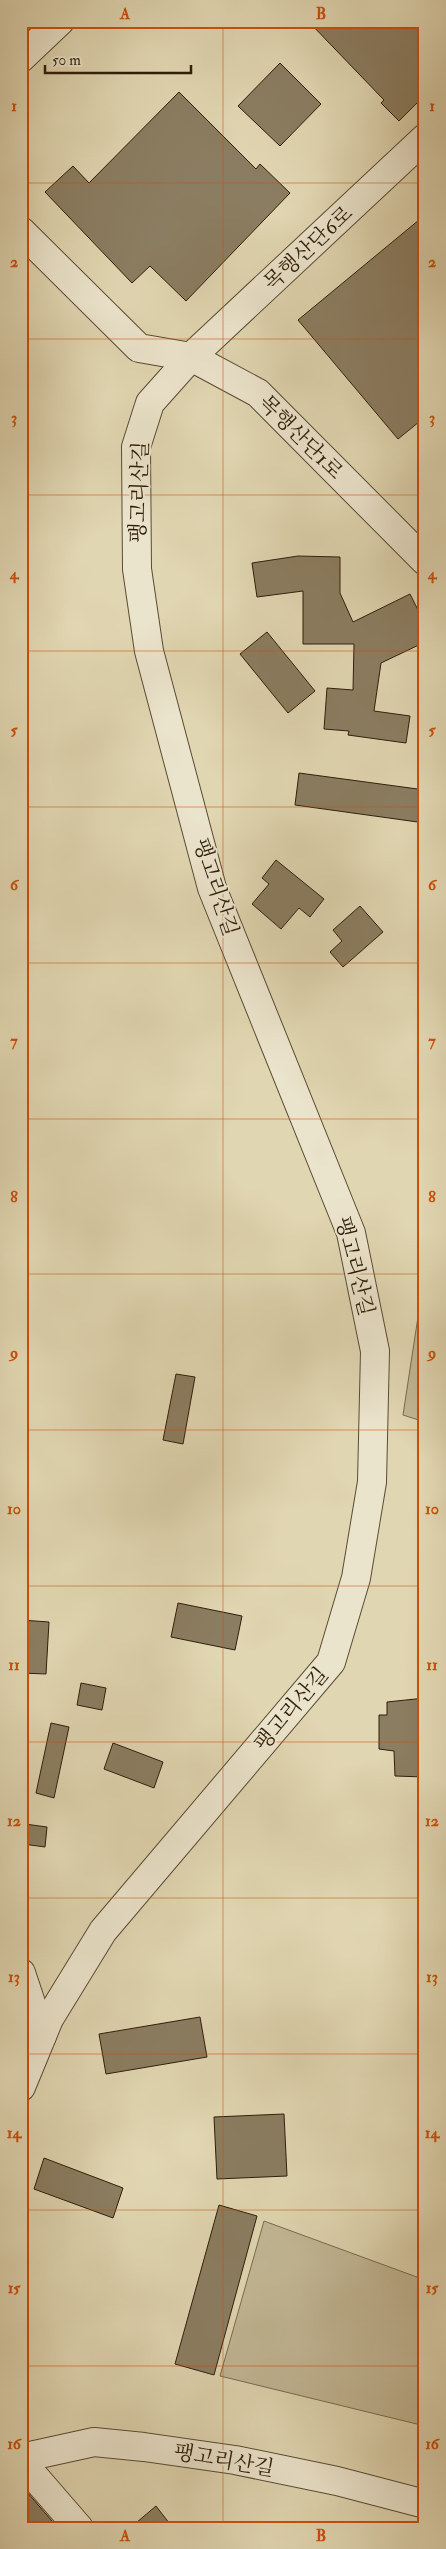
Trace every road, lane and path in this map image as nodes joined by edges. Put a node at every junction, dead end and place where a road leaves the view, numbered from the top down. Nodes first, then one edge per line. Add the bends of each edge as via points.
1 (60, 21) edge
2 (21, 58) edge
3 (425, 138) edge
4 (21, 231) edge
5 (191, 357) junction
6 (425, 561) edge
7 (21, 1974) edge
8 (42, 2036) junction
9 (21, 2087) edge
10 (21, 2460) edge
11 (425, 2504) edge
12 (79, 2528) edge

1 - 2 street
3 - 5 street, 목행산단6로
4 - 5 street, 목행산단1로 via 140,348
5 - 6 street, 목행산단1로 via 258,393
5 - 8 street, 팽고리산길 via 150,403 136,447 137,569 149,651 212,888 351,1232 375,1351 372,1482 356,1578 331,1662 103,1931
7 - 8 street
8 - 9 street, 팽고리산길
10 - 11 street, 팽고리산길 via 94,2442 144,2447 235,2460
10 - 12 street

